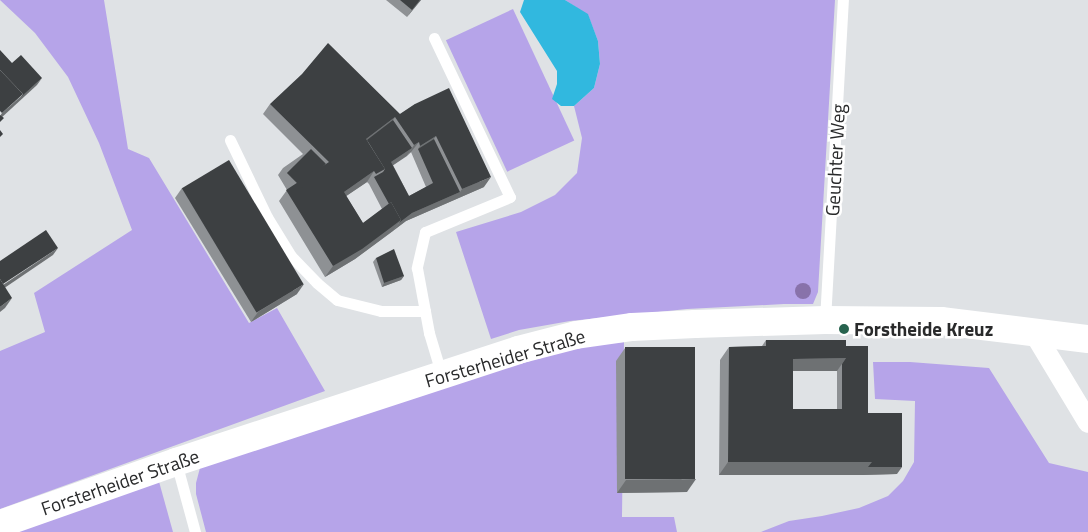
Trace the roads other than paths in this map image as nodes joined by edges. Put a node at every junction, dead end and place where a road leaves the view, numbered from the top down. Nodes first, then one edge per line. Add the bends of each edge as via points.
1 (843, 0) edge
2 (434, 38) dead end
3 (230, 140) dead end
4 (425, 311) junction
5 (826, 320) junction
6 (1032, 331) junction
7 (1088, 340) edge
8 (442, 376) junction
9 (1088, 422) edge
10 (176, 462) junction
11 (0, 524) edge
12 (195, 532) edge

1 - 5 lane, Geuchter Weg
2 - 4 lane via 510,197 425,232 417,268
3 - 4 lane via 286,249 317,283 337,300 381,311
4 - 8 lane
5 - 6 street, Forsterheider Straße via 941,321
5 - 8 street, Forsterheider Straße via 632,327 518,350
6 - 7 street, Forsterheider Straße
6 - 9 street
8 - 10 street, Forsterheider Straße
10 - 11 street, Forsterheider Straße
10 - 12 lane

